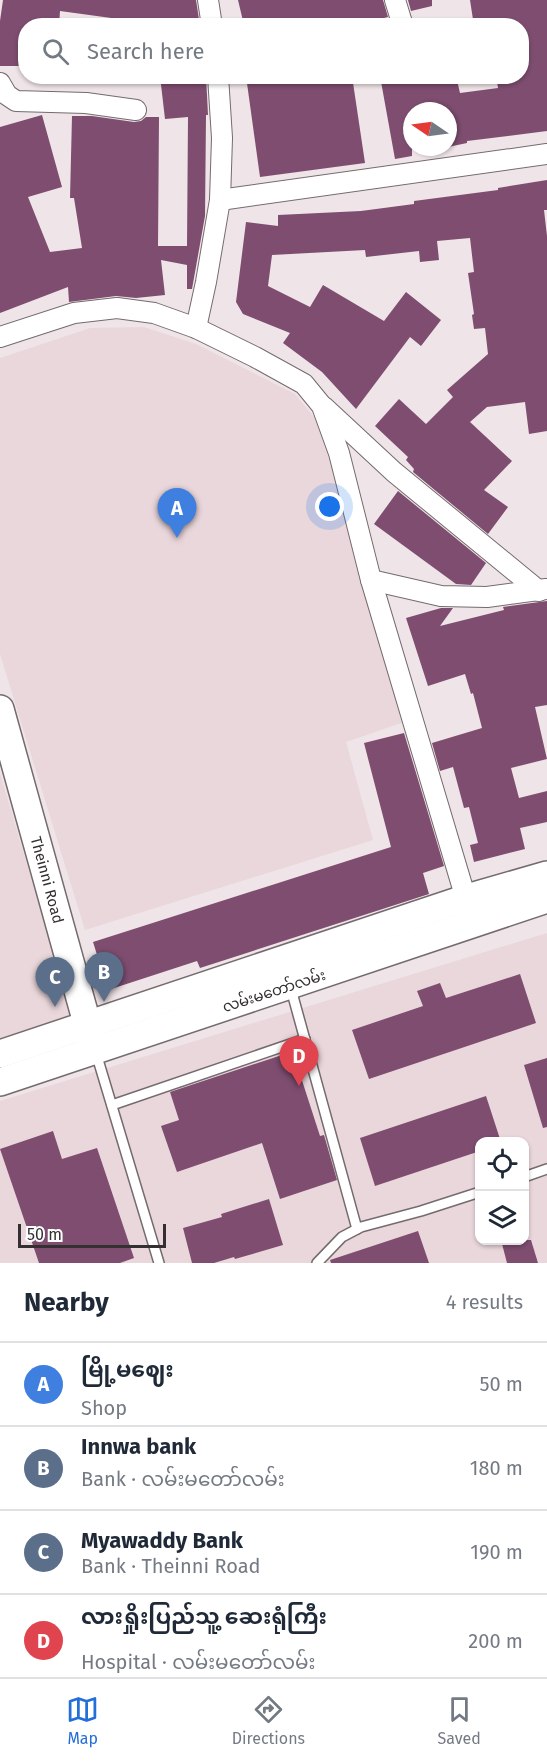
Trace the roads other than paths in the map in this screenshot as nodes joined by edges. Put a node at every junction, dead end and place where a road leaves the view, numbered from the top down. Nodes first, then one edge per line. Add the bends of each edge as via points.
1 (208, 0) edge
2 (396, 0) edge
3 (211, 18) edge
4 (401, 18) edge
5 (0, 82) edge
6 (219, 84) edge
7 (136, 110) dead end
8 (547, 154) edge
9 (220, 200) junction
10 (195, 328) junction
11 (0, 337) edge
12 (322, 406) junction
13 (371, 580) junction
14 (543, 590) edge
15 (0, 709) edge
16 (547, 874) edge
17 (547, 899) edge
18 (469, 911) junction
19 (286, 973) junction
20 (87, 1024) junction
21 (305, 1039) junction
22 (95, 1051) junction
23 (0, 1054) edge
24 (0, 1082) edge
25 (112, 1105) junction
26 (547, 1169) edge
27 (529, 1176) edge
28 (475, 1194) edge
29 (357, 1229) junction
30 (159, 1263) edge
31 (317, 1263) edge

1 - 3 street
2 - 4 street
5 - 7 street via 7,95 16,101 86,103
6 - 9 street
8 - 9 street
9 - 10 street
10 - 11 street via 154,313 117,308 74,313
10 - 12 street via 304,384
12 - 13 street via 339,453
12 - 14 street via 394,472
13 - 14 street via 441,596 487,597
13 - 18 street
15 - 20 main road, Theinni Road
16 - 18 main road, လမ်းမတော်လမ်း
17 - 18 main road, လမ်းမတော်လမ်း
18 - 19 main road, လမ်းမတော်လမ်း
19 - 20 main road, လမ်းမတော်လမ်း
19 - 21 lane
19 - 22 main road, လမ်းမတော်လမ်း
20 - 22 main road, Theinni Road
20 - 23 main road, လမ်းမတော်လမ်း
21 - 25 lane
21 - 29 lane
22 - 24 main road, လမ်းမတော်လမ်း
22 - 25 lane
25 - 30 lane
26 - 27 lane
28 - 29 lane
29 - 31 lane via 342,1237

